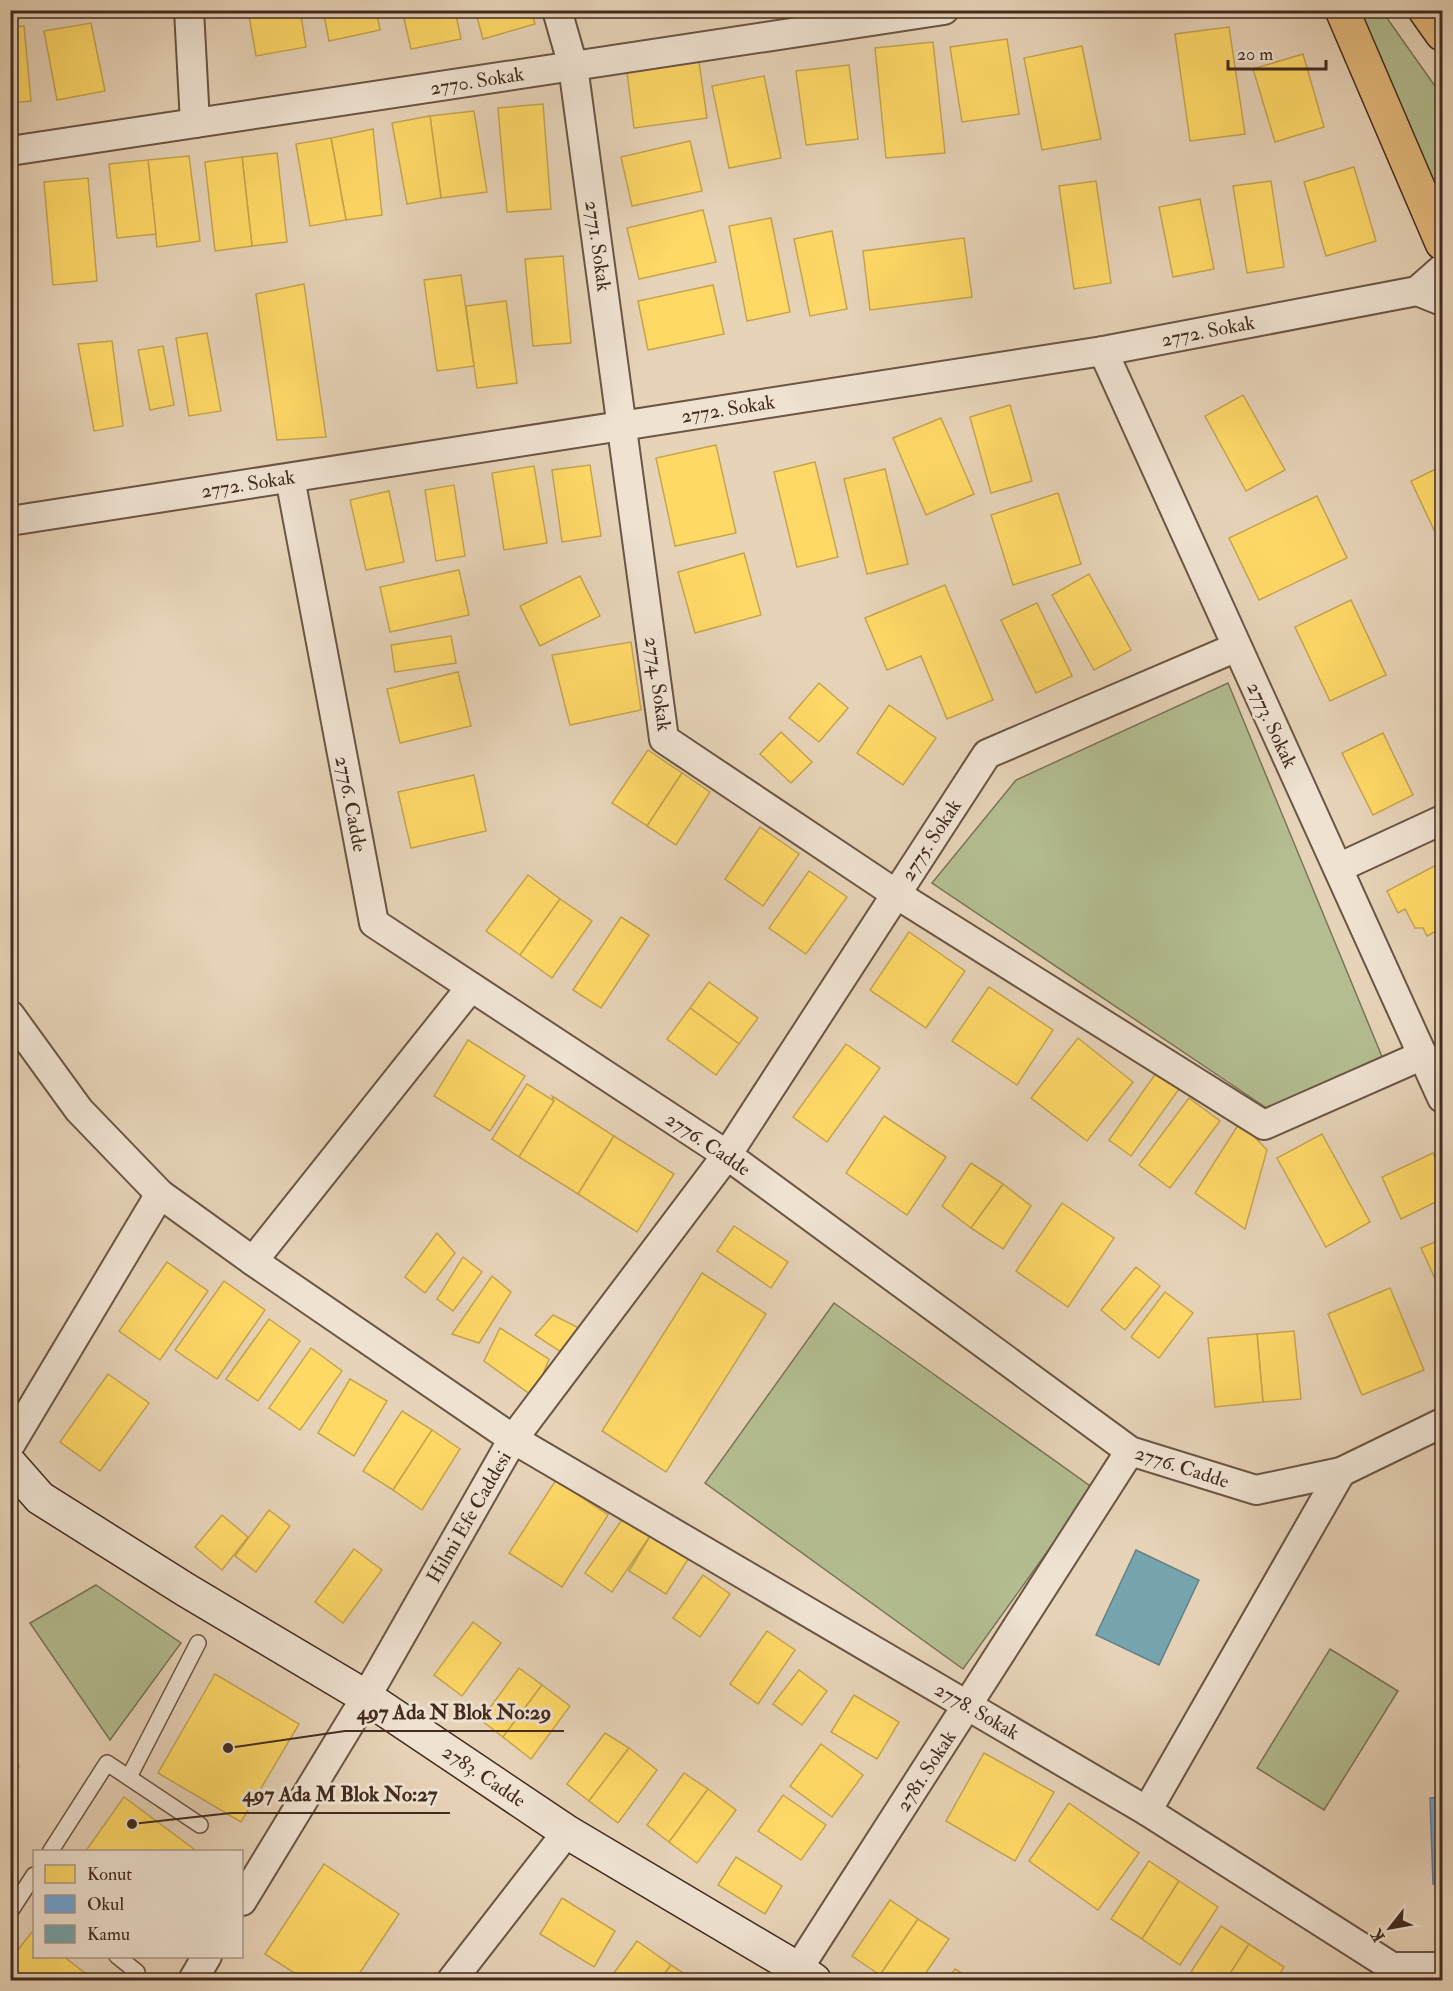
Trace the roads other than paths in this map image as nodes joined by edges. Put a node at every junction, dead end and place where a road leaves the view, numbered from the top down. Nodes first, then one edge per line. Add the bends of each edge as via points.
1 (189, 10) edge
2 (557, 10) edge
3 (944, 10) edge
4 (1342, 10) edge
5 (1425, 10) edge
6 (1443, 34) edge
7 (573, 66) junction
8 (195, 123) junction
9 (10, 151) edge
10 (1443, 243) edge
11 (1443, 269) edge
12 (1430, 296) edge
13 (1103, 351) junction
14 (623, 426) junction
15 (290, 478) junction
16 (10, 521) edge
17 (1237, 647) junction
18 (1443, 820) edge
19 (1338, 868) junction
20 (896, 894) junction
21 (471, 987) junction
22 (10, 1015) edge
23 (1423, 1055) junction
24 (1443, 1098) edge
25 (727, 1155) junction
26 (160, 1194) junction
27 (253, 1261) junction
28 (1443, 1423) edge
29 (513, 1439) junction
30 (10, 1445) edge
31 (1130, 1451) junction
32 (10, 1464) edge
33 (1341, 1472) junction
34 (198, 1643) dead end
35 (366, 1698) junction
36 (968, 1705) junction
37 (129, 1777) junction
38 (1147, 1811) junction
39 (200, 1825) dead end
40 (567, 1832) junction
41 (51, 1850) edge
42 (33, 1877) edge
43 (243, 1899) edge
44 (20, 1900) edge
45 (120, 1958) edge
46 (206, 1958) edge
47 (1443, 1967) edge
48 (138, 1972) dead end
49 (1391, 1974) edge
50 (806, 1975) edge
51 (193, 1980) edge
52 (452, 1980) edge

1 - 8 street
2 - 7 street, 2771. Sokak
3 - 7 street, 2770. Sokak
4 - 10 main road
5 - 6 main road
7 - 8 street, 2770. Sokak
7 - 14 street, 2771. Sokak
8 - 9 street, 2770. Sokak
11 - 12 street
12 - 13 street, 2772. Sokak
13 - 14 street, 2772. Sokak
13 - 17 street, 2773. Sokak
14 - 15 street, 2772. Sokak
14 - 20 street, 2774. Sokak via 664,739
15 - 16 street, 2772. Sokak
15 - 21 street, 2776. Cadde via 374,923
17 - 19 street, 2773. Sokak
17 - 20 street, 2775. Sokak via 987,754
18 - 19 street
19 - 23 street, 2773. Sokak
20 - 23 street, 2774. Sokak via 1264,1125
20 - 25 street, 2775. Sokak
21 - 25 street, 2776. Cadde
21 - 27 street
22 - 26 street, 2778. Sokak via 79,1110
23 - 24 street, 2773. Sokak
25 - 29 street, Hilmi Efe Caddesi
25 - 31 street, 2776. Cadde
26 - 27 street, 2778. Sokak
26 - 30 street
27 - 29 street, 2778. Sokak
28 - 33 street, 2776. Cadde
29 - 35 street, Hilmi Efe Caddesi
29 - 36 street, 2778. Sokak
31 - 33 street, 2776. Cadde via 1256,1491
31 - 36 street, 2781. Sokak
32 - 35 main road, 2783. Cadde via 40,1498
33 - 38 street
34 - 37 lane
35 - 40 main road, 2783. Cadde
35 - 43 street, Hilmi Efe Caddesi
36 - 38 street, 2778. Sokak
36 - 50 street, 2781. Sokak
37 - 39 lane
37 - 41 lane via 107,1763
38 - 49 street, 2778. Sokak
40 - 50 main road, 2783. Cadde
40 - 52 street
42 - 44 lane
45 - 48 lane
46 - 51 street
47 - 49 street, 2778. Sokak

